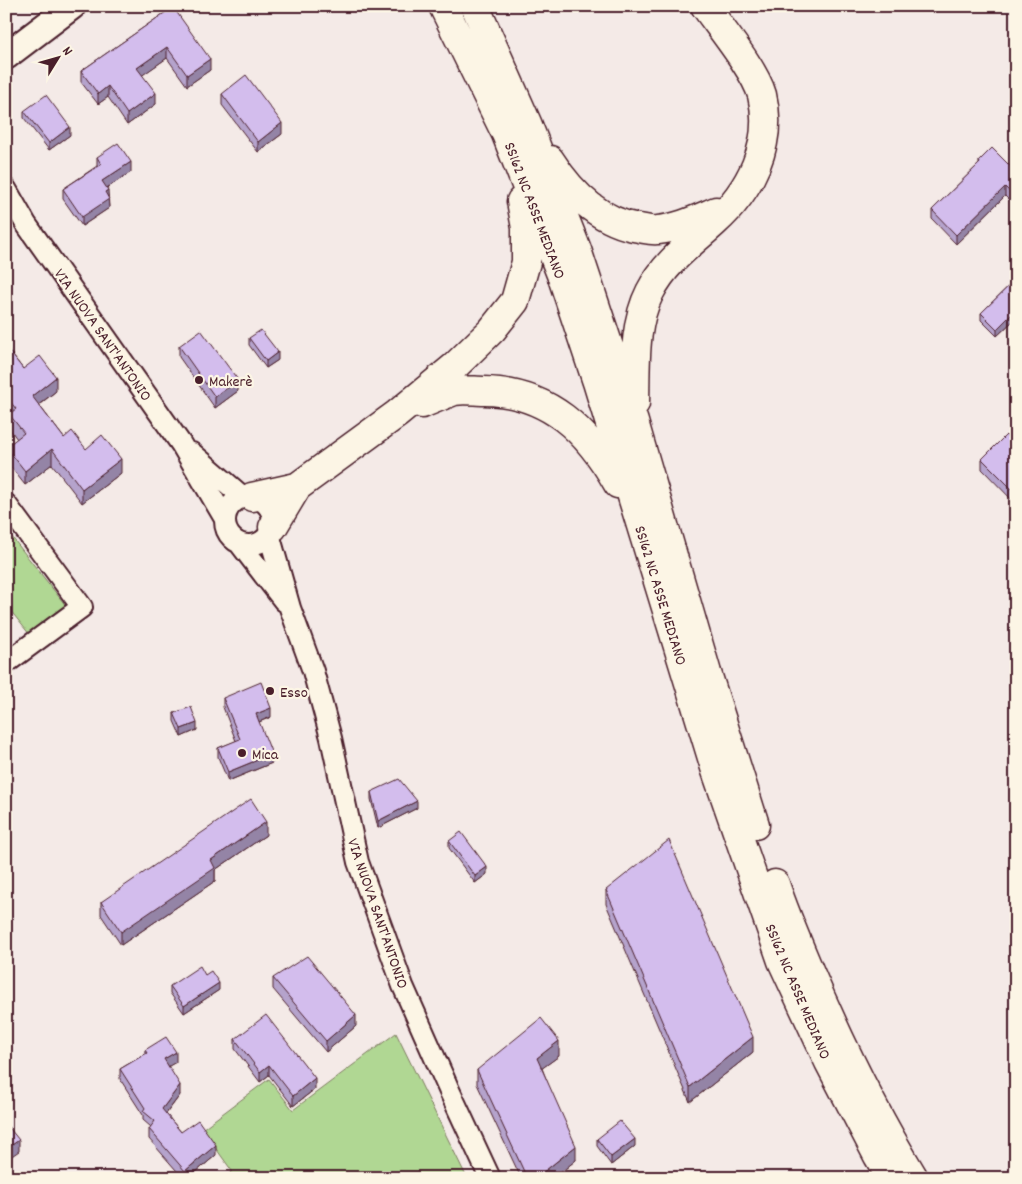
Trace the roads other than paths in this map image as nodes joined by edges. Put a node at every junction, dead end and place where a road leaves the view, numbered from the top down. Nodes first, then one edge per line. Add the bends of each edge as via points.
1 (72, 6) edge
2 (475, 6) edge
3 (705, 6) edge
4 (448, 15) edge
5 (7, 56) edge
6 (517, 129) junction
7 (6, 189) edge
8 (6, 204) edge
9 (731, 204) junction
10 (26, 224) junction
11 (397, 414) junction
12 (634, 422) junction
13 (181, 444) junction
14 (297, 487) junction
15 (248, 497) junction
16 (6, 504) edge
17 (638, 518) junction
18 (225, 519) junction
19 (12, 523) edge
20 (271, 531) junction
21 (240, 544) junction
22 (290, 608) junction
23 (6, 663) edge
24 (490, 1178) edge
25 (891, 1178) edge
26 (914, 1178) edge

1 - 5 main road
2 - 6 highway, SS162 NC ASSE MEDIANO
3 - 9 highway via 750,70 762,94 765,124 762,149 752,177
4 - 6 highway, SS162 NC ASSE MEDIANO
6 - 9 highway via 584,201 598,213 623,226 656,231 691,223
6 - 11 highway via 526,262 515,301 492,330 454,367
6 - 12 highway, SS162 NC ASSE MEDIANO via 577,250
6 - 17 highway, SS162 NC ASSE MEDIANO
7 - 10 street, VIA NUOVA SANT'ANTONIO
8 - 10 street, VIA NUOVA SANT'ANTONIO
9 - 12 highway via 684,248 650,291 640,316
10 - 13 street, VIA NUOVA SANT'ANTONIO
11 - 14 highway
11 - 17 highway via 456,391 497,391 538,402 572,423 596,449
12 - 26 highway, SS162 NC ASSE MEDIANO via 707,673 782,904 847,1054
13 - 15 street, VIA NUOVA SANT'ANTONIO
13 - 18 street, VIA NUOVA SANT'ANTONIO
14 - 15 highway
14 - 20 highway
15 - 18 street via 231,505
15 - 20 street, VIA NUOVA SANT'ANTONIO via 259,499 271,511
16 - 19 street
17 - 25 highway, SS162 NC ASSE MEDIANO via 716,771 782,961 829,1062
18 - 21 street, VIA NUOVA SANT'ANTONIO via 229,534
19 - 23 street via 82,607
20 - 21 street via 264,541
20 - 22 street, VIA NUOVA SANT'ANTONIO
21 - 22 street, VIA NUOVA SANT'ANTONIO
22 - 24 street, VIA NUOVA SANT'ANTONIO via 313,671 362,871 403,986

